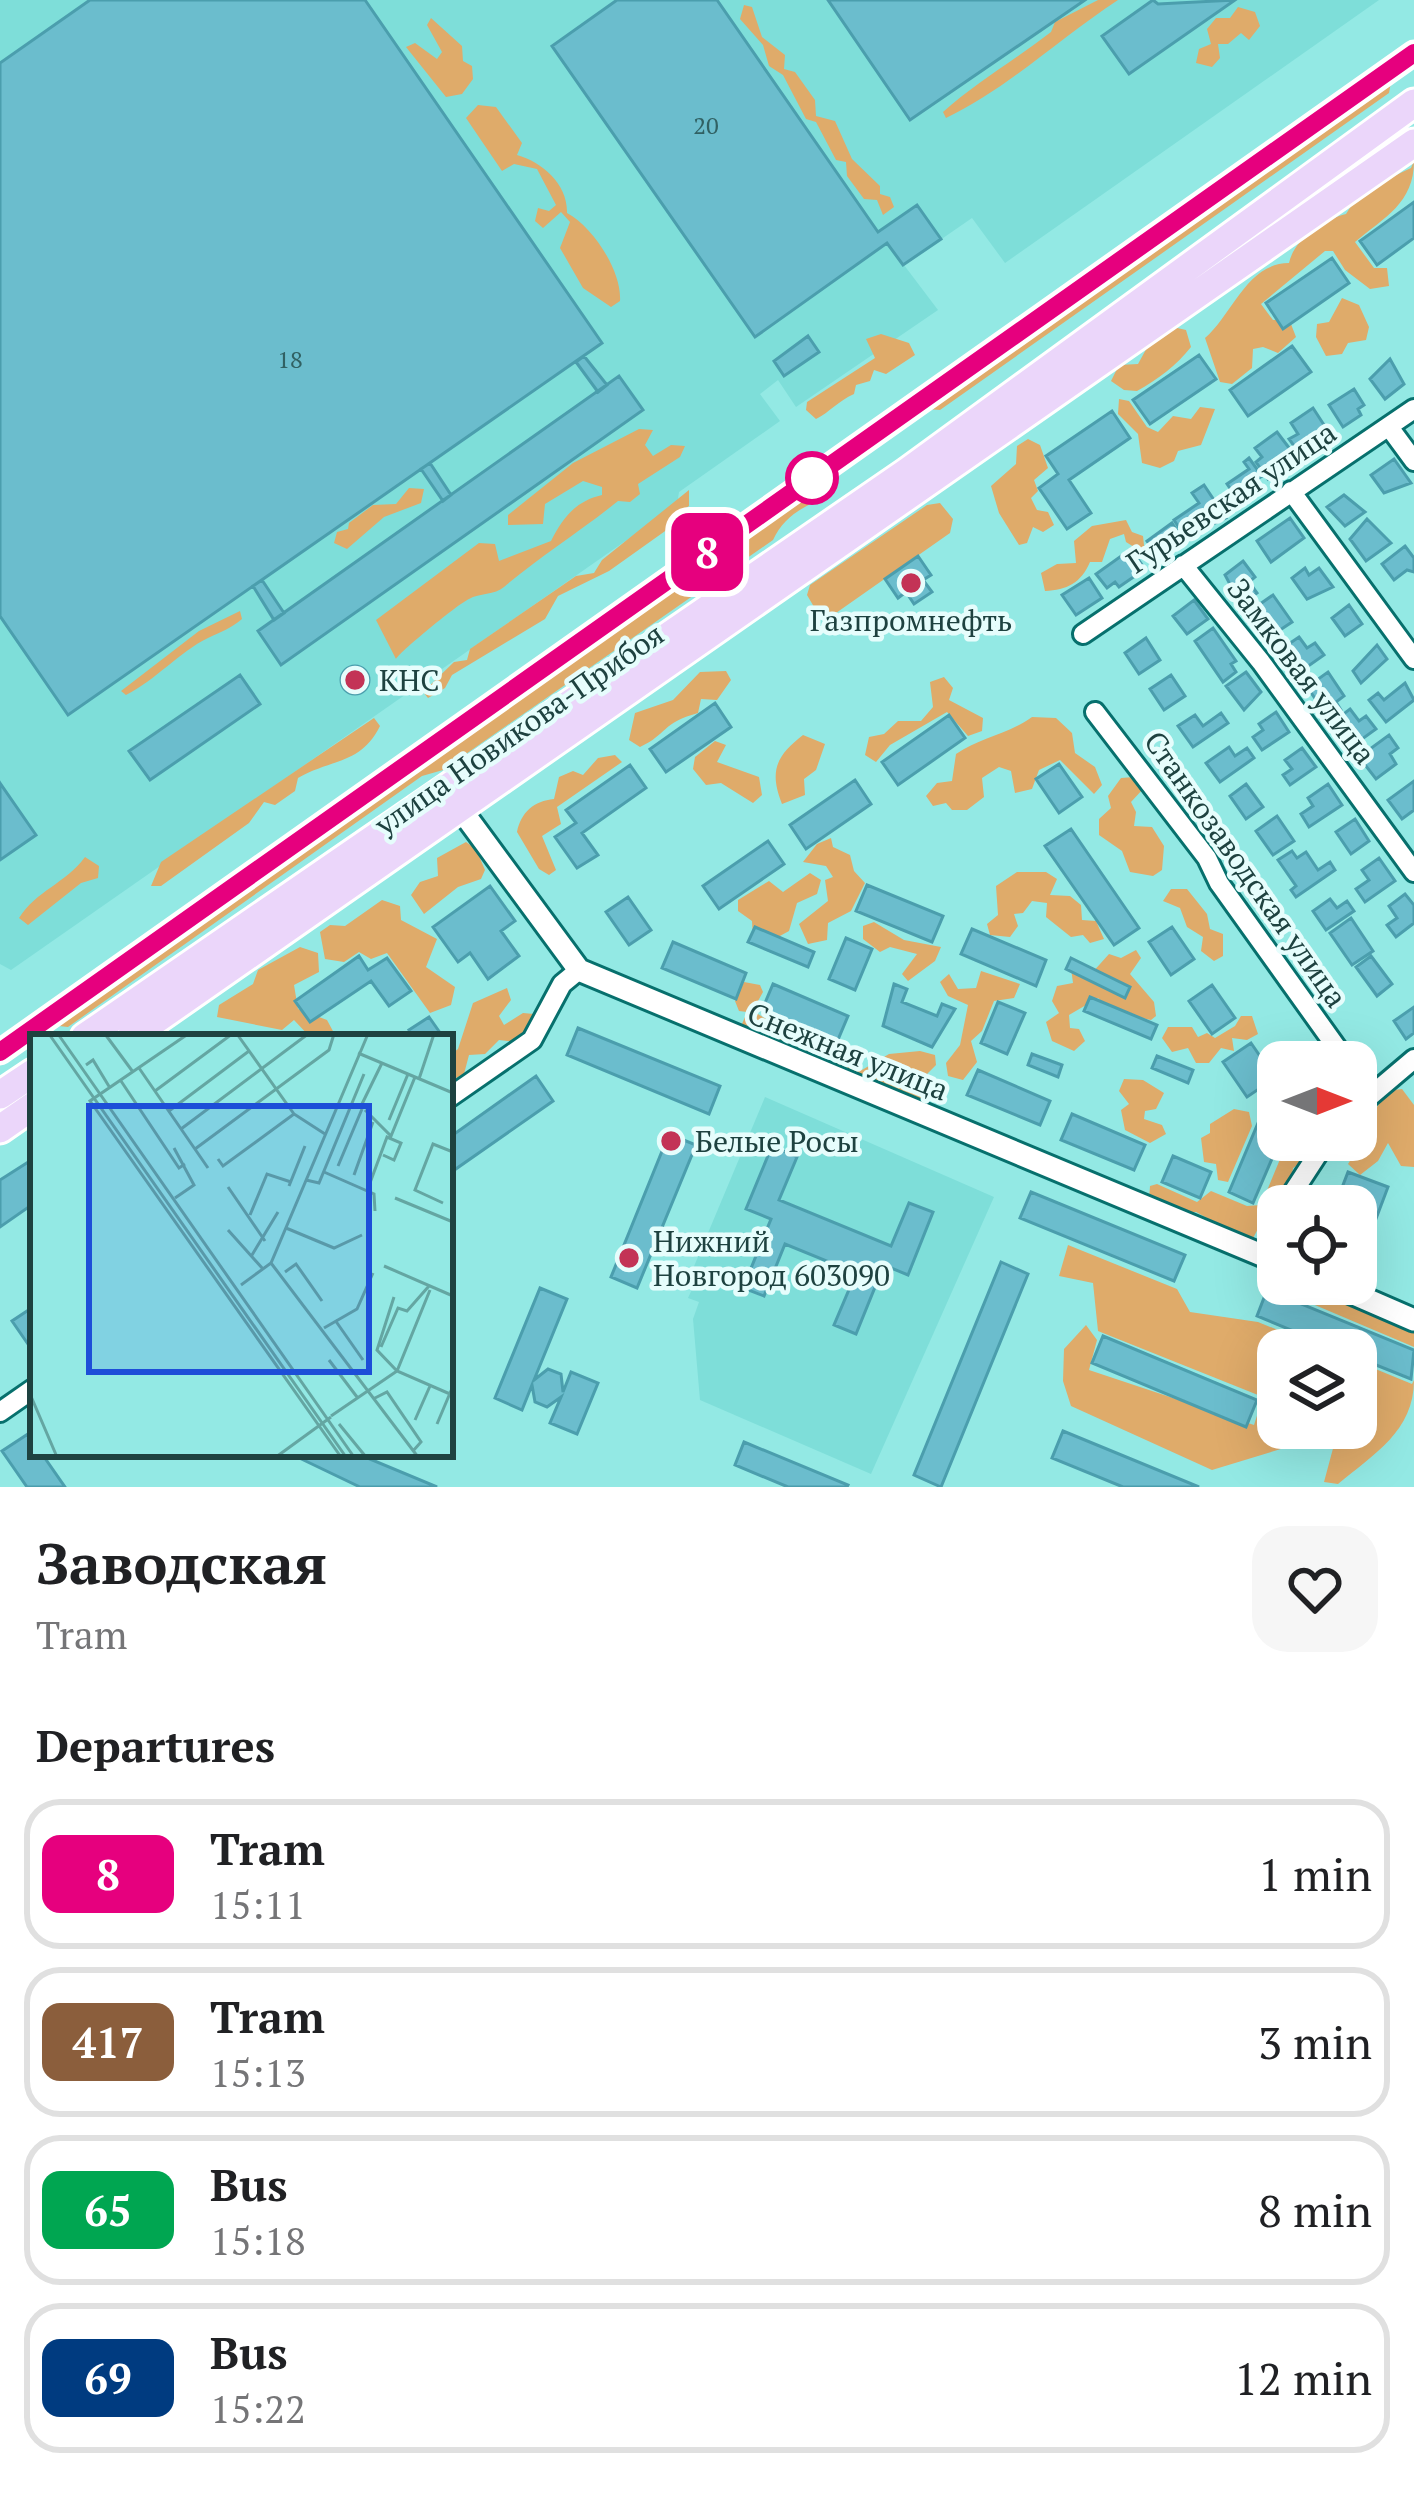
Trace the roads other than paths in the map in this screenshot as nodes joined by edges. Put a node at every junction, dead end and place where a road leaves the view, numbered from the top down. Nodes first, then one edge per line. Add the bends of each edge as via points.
1 (1414, 103) edge
2 (1414, 143) edge
3 (1414, 409) edge
4 (1388, 427) junction
5 (1414, 460) edge
6 (1291, 491) junction
7 (1183, 565) junction
8 (1083, 634) dead end
9 (1414, 659) edge
10 (1095, 712) dead end
11 (462, 811) junction
12 (1414, 872) edge
13 (580, 970) junction
14 (89, 1034) edge
15 (135, 1034) edge
16 (1333, 1041) edge
17 (1414, 1059) edge
18 (30, 1074) edge
19 (1377, 1088) edge
20 (0, 1095) edge
21 (453, 1095) edge
22 (30, 1108) edge
23 (0, 1129) edge
24 (1257, 1254) edge
25 (1377, 1303) edge
26 (1414, 1319) edge
27 (30, 1391) edge
28 (0, 1412) edge

1 - 14 main road, улица Новикова-Прибоя via 907,472
2 - 11 main road, улица Новикова-Прибоя
3 - 4 street, Гурьевская улица
4 - 5 street
4 - 6 street, Гурьевская улица
6 - 7 street, Гурьевская улица
6 - 9 street
7 - 8 street, Гурьевская улица
7 - 12 street, Замковая улица
10 - 16 street, Станкозаводская улица
11 - 13 street
11 - 15 main road, улица Новикова-Прибоя
13 - 21 street via 562,985 532,1040
13 - 24 street, Снежная улица
17 - 19 street
18 - 20 main road
22 - 23 main road
25 - 26 street
27 - 28 street

